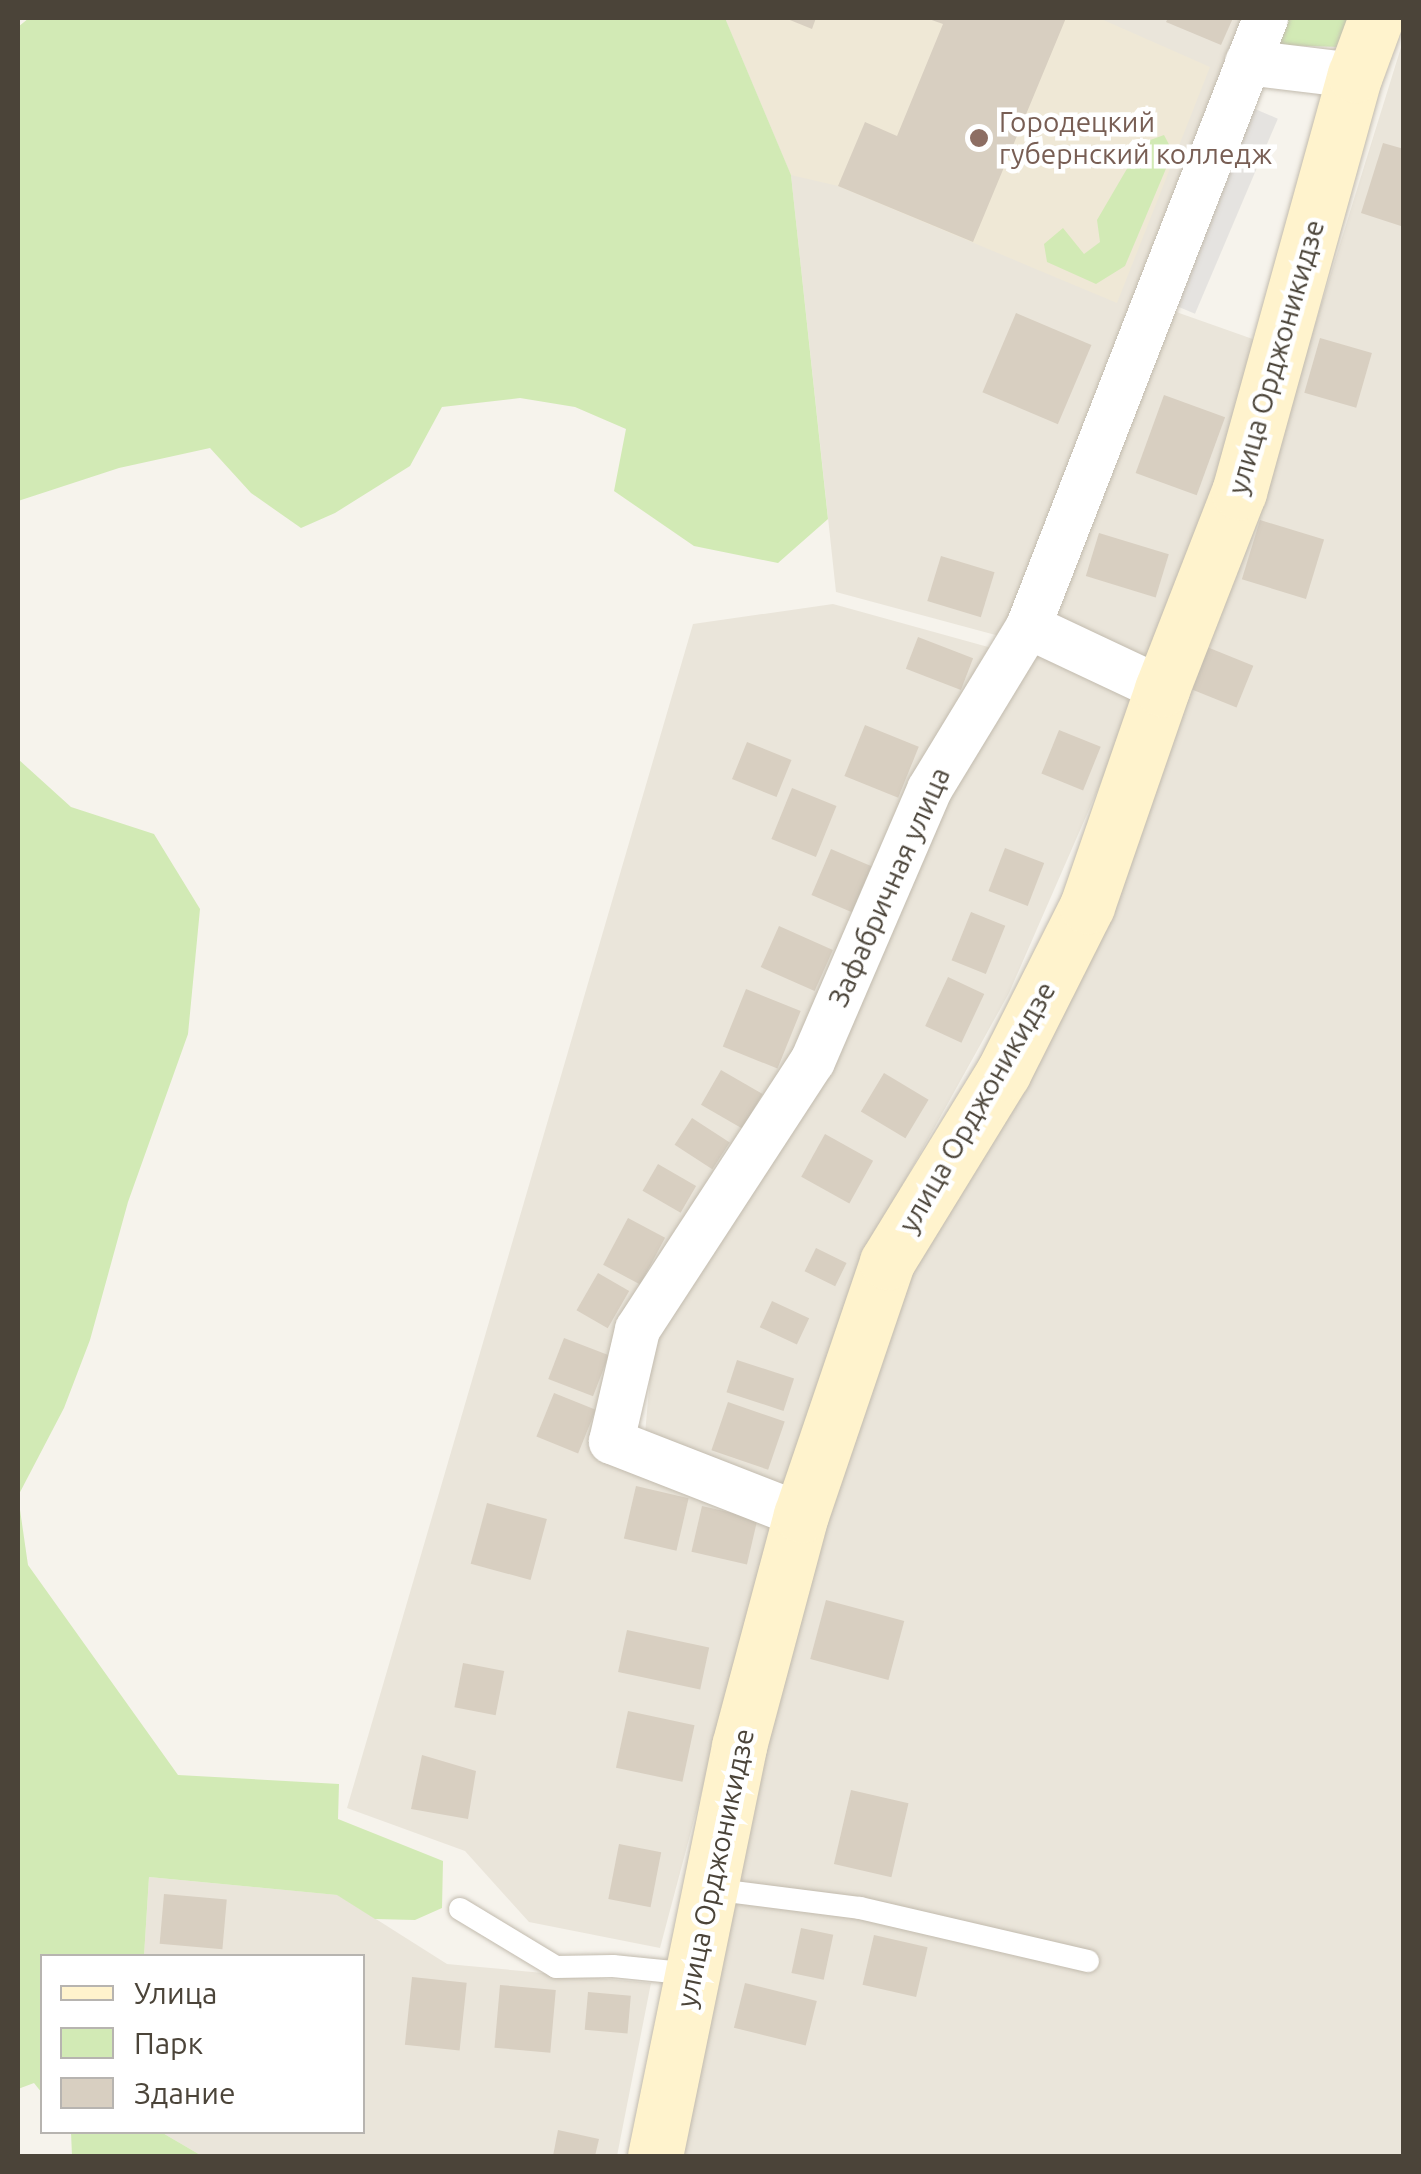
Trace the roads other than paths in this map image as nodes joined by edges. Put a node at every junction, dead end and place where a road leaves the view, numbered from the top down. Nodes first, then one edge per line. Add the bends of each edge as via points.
1 (1265, 18) edge
2 (1376, 18) edge
3 (1247, 62) junction
4 (1356, 75) junction
5 (1028, 626) junction
6 (1162, 689) junction
7 (801, 1515) junction
8 (711, 1889) junction
9 (460, 1909) dead end
10 (1088, 1962) dead end
11 (693, 1974) junction
12 (654, 2156) edge

1 - 3 street, Зафабричная улица
2 - 4 street, улица Орджоникидзе
3 - 4 street
3 - 5 street, Зафабричная улица
4 - 6 street, улица Орджоникидзе via 1240,492
5 - 6 street
5 - 7 street, Зафабричная улица via 929,789 812,1062 636,1329 611,1442
6 - 7 street, улица Орджоникидзе via 1087,906 1002,1073 888,1262
7 - 8 street, улица Орджоникидзе via 738,1746
8 - 10 lane via 860,1908
8 - 11 street, улица Орджоникидзе
9 - 11 lane via 556,1967
11 - 12 street, улица Орджоникидзе

